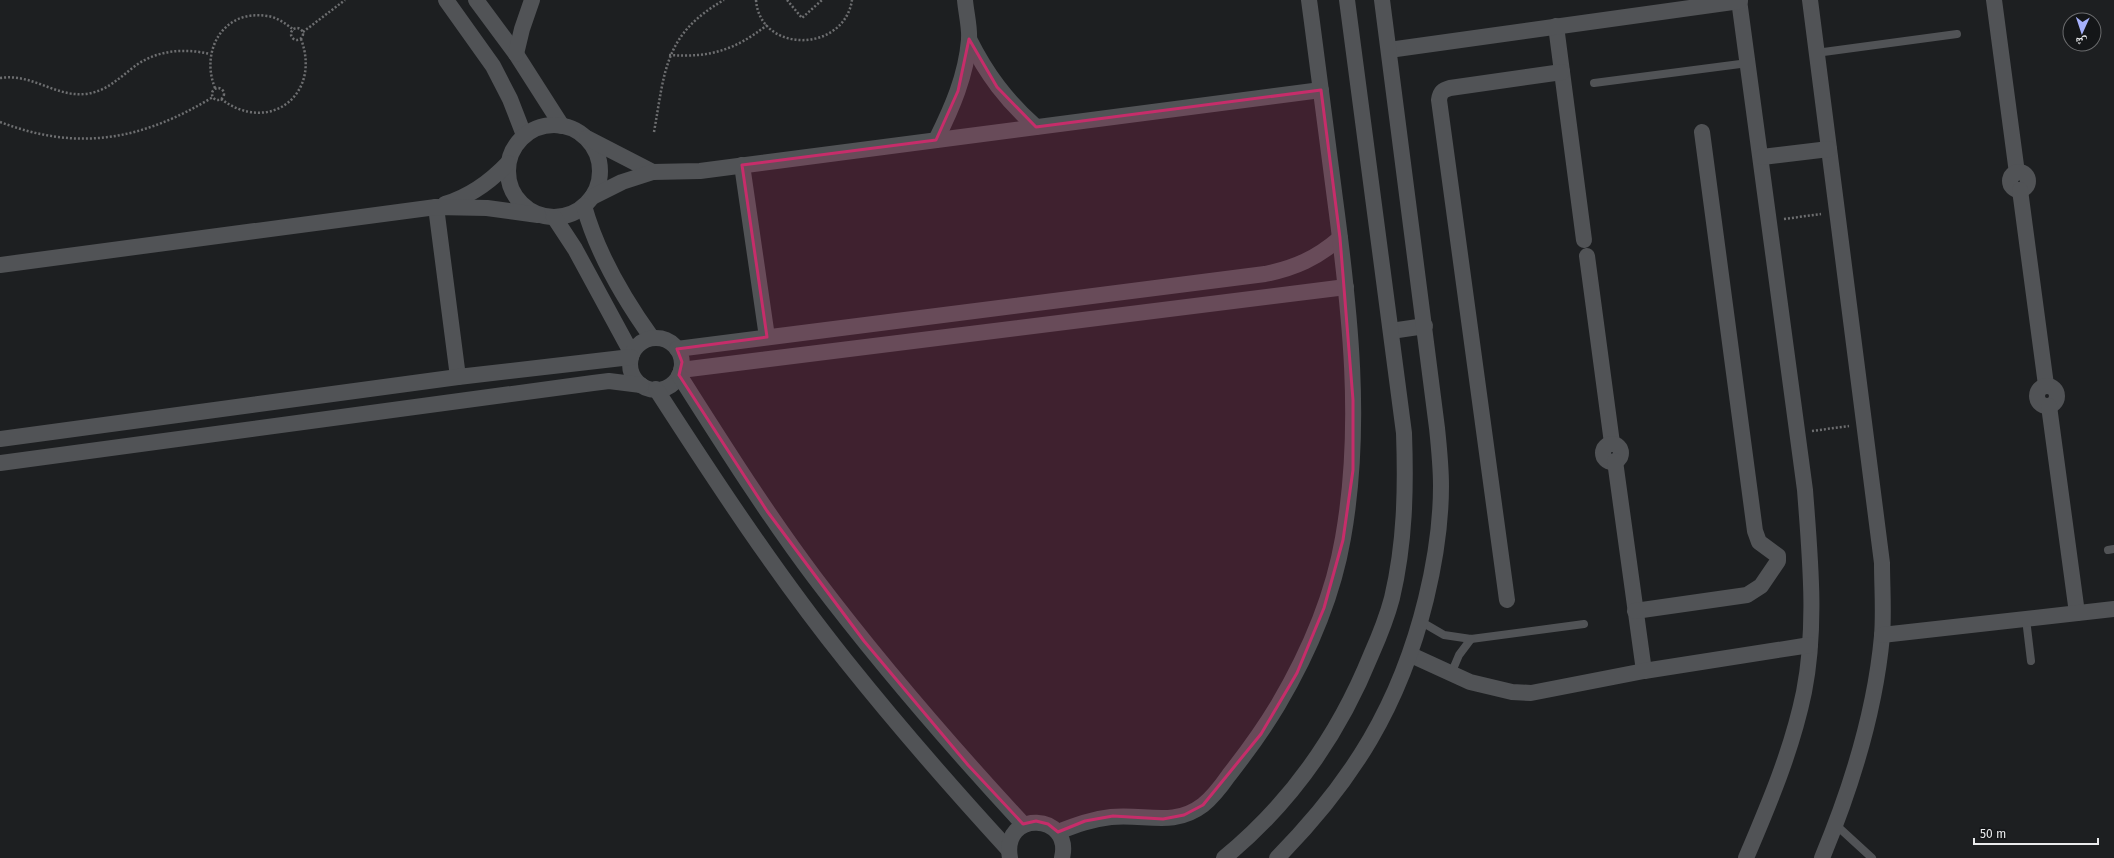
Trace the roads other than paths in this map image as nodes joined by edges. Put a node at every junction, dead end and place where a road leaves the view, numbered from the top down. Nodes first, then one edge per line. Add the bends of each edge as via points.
1 (446, 0) edge
2 (476, 0) edge
3 (532, 0) edge
4 (964, 0) edge
5 (1309, 0) edge
6 (1347, 0) edge
7 (1382, 0) edge
8 (1810, 0) edge
9 (1994, 0) edge
10 (1739, 1) edge
11 (1556, 26) junction
12 (1957, 34) dead end
13 (970, 39) junction
14 (1389, 50) junction
15 (1816, 53) junction
16 (516, 54) junction
17 (1748, 63) junction
18 (1562, 72) junction
19 (1594, 83) dead end
20 (1321, 90) junction
21 (562, 126) junction
22 (1036, 127) junction
23 (1702, 132) dead end
24 (579, 133) junction
25 (524, 136) junction
26 (936, 140) junction
27 (1829, 149) junction
28 (1762, 157) junction
29 (508, 163) junction
30 (742, 165) junction
31 (653, 172) junction
32 (588, 201) junction
33 (436, 207) junction
34 (538, 215) junction
35 (554, 218) junction
36 (1340, 238) junction
37 (0, 265) edge
38 (1346, 288) junction
39 (1425, 326) junction
40 (1391, 331) junction
41 (767, 337) junction
42 (652, 338) junction
43 (677, 349) junction
44 (631, 355) junction
45 (680, 372) junction
46 (458, 377) junction
47 (648, 387) junction
48 (0, 439) edge
49 (0, 463) edge
50 (1507, 600) dead end
51 (2114, 609) edge
52 (1635, 611) junction
53 (2076, 613) junction
54 (2026, 619) junction
55 (1420, 621) junction
56 (1584, 624) dead end
57 (1882, 635) junction
58 (1471, 639) junction
59 (1810, 644) junction
60 (1410, 655) junction
61 (2031, 661) dead end
62 (1644, 671) junction
63 (1451, 674) junction
64 (1023, 824) junction
65 (1836, 825) junction
66 (1058, 832) junction
67 (1009, 853) edge
68 (1063, 858) edge
69 (1224, 858) edge
70 (1277, 858) edge
71 (1746, 858) edge
72 (1822, 858) edge
73 (1872, 858) edge

1 - 25 street via 493,66 510,99
2 - 16 street
3 - 16 street
4 - 13 street
5 - 20 street
6 - 40 street
7 - 14 street
8 - 15 street
9 - 53 street via 2017,172 2010,183 2016,190 2020,190 2046,385 2041,387 2037,397 2039,402 2049,406
10 - 11 street
10 - 17 street
11 - 14 street
11 - 18 street
12 - 15 lane
13 - 22 street via 997,87
13 - 26 street via 958,91
14 - 39 street
15 - 27 street
16 - 21 street
17 - 19 lane
17 - 28 street
18 - 50 street via 1444,89 1439,100
18 - 52 street via 1612,444 1604,449 1603,454 1605,459 1615,461
20 - 22 street
20 - 36 street
21 - 24 street
21 - 25 street via 549,125
22 - 26 street
23 - 52 street via 1756,537 1778,556 1778,561 1761,586 1747,595
24 - 31 street
24 - 32 street via 590,142 597,155 600,169 598,184
25 - 29 street via 514,148
26 - 30 street
27 - 28 street
27 - 57 street via 1882,563
28 - 59 street via 1805,490 1811,570
29 - 33 street via 476,191 457,201
29 - 34 street via 507,176 517,200
30 - 31 street via 700,171
30 - 41 street
31 - 32 street via 622,182
32 - 35 street via 576,212
32 - 42 street via 596,240 631,308
33 - 34 street via 488,208
33 - 37 street
33 - 46 street
34 - 35 street
35 - 44 street via 575,249
36 - 38 street
36 - 41 street via 1306,263 1272,272
38 - 45 street
38 - 66 street via 1354,400 1353,470 1343,540 1324,608 1297,673 1261,734 1218,790 1203,805 1184,815 1163,819 1114,816 1085,821
39 - 40 street
39 - 55 street via 1441,485 1439,528 1433,570
40 - 69 street via 1404,433 1406,485 1404,524 1392,600 1359,684 1336,728 1309,769 1278,807
41 - 43 street
42 - 43 street via 662,338
42 - 44 street via 636,346
43 - 45 street via 682,362
44 - 46 street
44 - 47 street via 632,372
45 - 47 street via 673,383 665,388
45 - 64 street via 767,511 864,641 944,737
46 - 48 street
47 - 49 street via 625,382 593,383
47 - 67 street via 747,528 846,661
51 - 53 street
52 - 62 street
53 - 54 street
54 - 57 street
54 - 61 lane
55 - 58 lane via 1444,635
55 - 60 street
56 - 58 lane
57 - 65 street via 1874,696 1858,762
58 - 63 lane via 1458,655
59 - 62 street
59 - 71 street via 1804,692 1790,747
60 - 63 street
60 - 70 street via 1392,700 1367,746 1338,789
62 - 63 street via 1532,693 1492,688
64 - 66 street via 1048,824
64 - 67 street via 1010,839
65 - 72 street
65 - 73 lane
66 - 68 street via 1064,844

